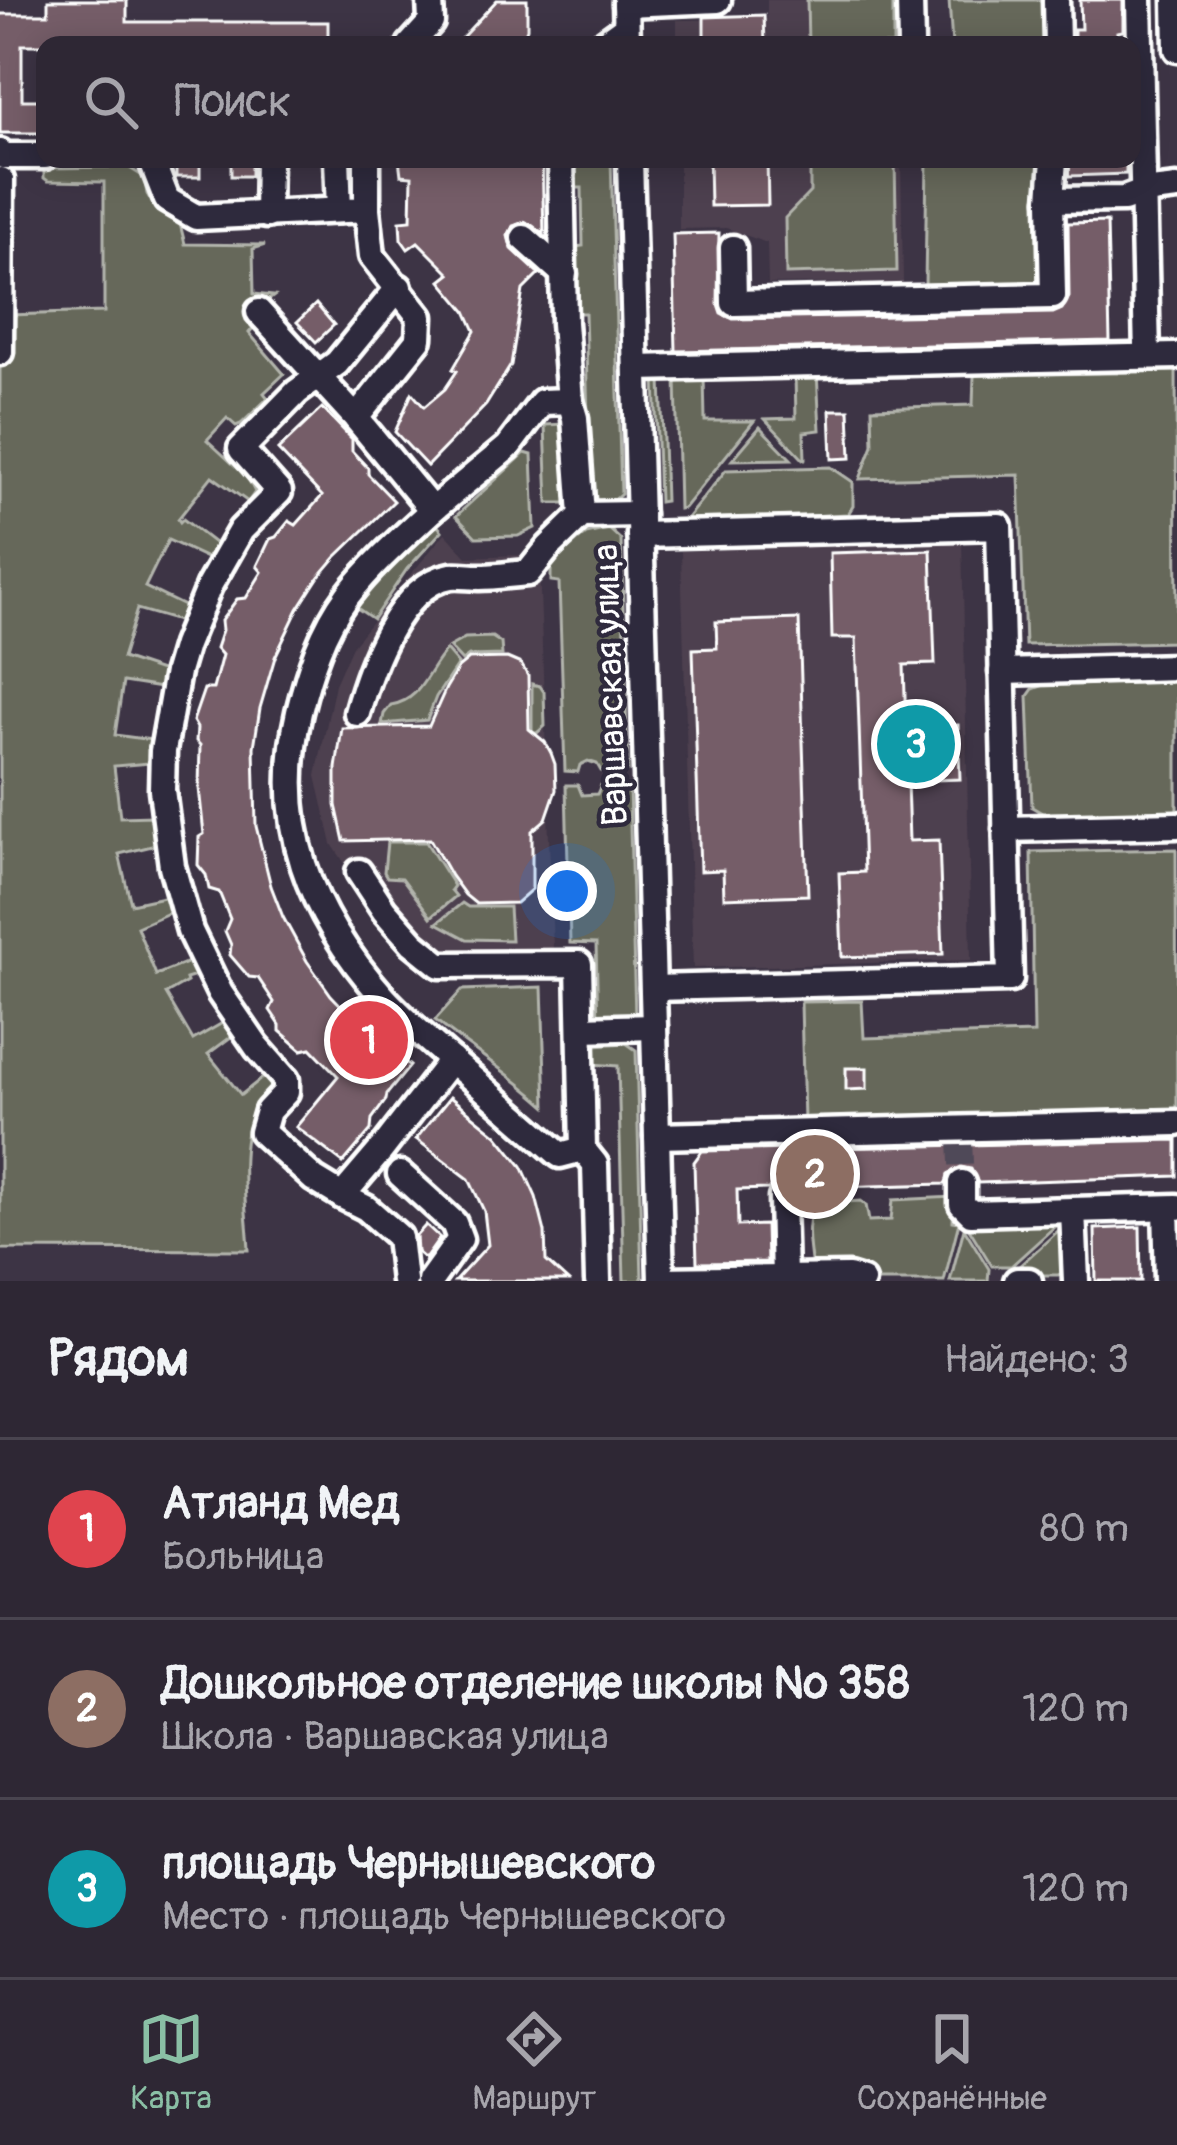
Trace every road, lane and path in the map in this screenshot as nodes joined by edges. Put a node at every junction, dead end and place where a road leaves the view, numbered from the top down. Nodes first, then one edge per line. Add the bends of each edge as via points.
1 (430, 0) edge
2 (718, 0) edge
3 (910, 0) edge
4 (1056, 0) edge
5 (1139, 0) edge
6 (1176, 0) edge
7 (626, 19) edge
8 (418, 36) edge
9 (911, 36) edge
10 (1057, 36) edge
11 (1137, 36) edge
12 (1177, 49) edge
13 (1141, 151) edge
14 (0, 152) edge
15 (36, 156) edge
16 (155, 168) edge
17 (268, 168) edge
18 (337, 168) edge
19 (367, 168) edge
20 (561, 168) edge
21 (630, 168) edge
22 (1053, 168) edge
23 (1, 180) edge
24 (1177, 188) edge
25 (1143, 192) junction
26 (1051, 200) junction
27 (367, 209) junction
28 (339, 210) junction
29 (267, 214) junction
30 (533, 238) dead end
31 (733, 248) dead end
32 (564, 267) junction
33 (399, 287) junction
34 (259, 312) dead end
35 (0, 352) edge
36 (1147, 356) junction
37 (1177, 356) edge
38 (636, 368) junction
39 (318, 376) junction
40 (571, 400) junction
41 (356, 418) junction
42 (432, 510) junction
43 (582, 515) junction
44 (640, 525) junction
45 (1177, 667) edge
46 (1002, 671) junction
47 (357, 713) dead end
48 (1177, 825) edge
49 (1006, 829) junction
50 (358, 872) dead end
51 (653, 988) junction
52 (654, 1027) junction
53 (581, 1029) junction
54 (451, 1060) junction
55 (1177, 1123) edge
56 (657, 1136) junction
57 (583, 1149) junction
58 (400, 1174) dead end
59 (962, 1183) dead end
60 (342, 1196) junction
61 (782, 1198) dead end
62 (1172, 1208) edge
63 (1073, 1210) junction
64 (1172, 1252) edge
65 (784, 1278) junction
66 (404, 1281) edge
67 (430, 1281) edge
68 (598, 1281) edge
69 (661, 1281) edge
70 (862, 1281) edge
71 (1017, 1281) edge
72 (1029, 1281) edge
73 (1076, 1281) edge
74 (1168, 1281) edge

1 - 8 street via 431,22
2 - 7 street
3 - 9 street
4 - 10 street
5 - 11 street
6 - 12 street
13 - 25 street
14 - 15 street
16 - 29 street via 167,200 196,217
17 - 29 street
18 - 28 street
19 - 27 street
20 - 32 street
21 - 38 street, Варшавская улица
22 - 26 street
23 - 35 street
24 - 25 street
25 - 26 street
25 - 36 street
26 - 31 street via 1053,296 734,303
27 - 28 street
27 - 33 street via 372,256
28 - 29 street
30 - 32 street
32 - 40 street
33 - 39 street
33 - 41 street via 420,317 419,339
34 - 39 street
36 - 37 street
36 - 38 street
38 - 44 street, Варшавская улица
39 - 41 street
39 - 60 street via 241,449 278,492 241,530 184,645 162,790 190,931 236,1017 286,1080 262,1132
40 - 42 street via 542,402 508,447
40 - 43 street
41 - 42 street
42 - 54 street via 347,597 320,642 288,786 293,830 322,911 385,1000
43 - 44 street
43 - 47 street via 528,573 430,584 383,638
44 - 46 street via 998,526
44 - 51 street, Варшавская улица
45 - 46 street
46 - 49 street
48 - 49 street
49 - 51 street via 1010,979
50 - 53 street via 383,910 440,965 579,964
51 - 52 street, Варшавская улица
52 - 53 street
52 - 56 street, Варшавская улица
53 - 57 street
54 - 57 street via 560,1155
54 - 60 street
55 - 56 street via 960,1135
56 - 69 street, Варшавская улица
57 - 68 street via 595,1164
58 - 67 street via 454,1223 460,1239
59 - 63 street via 962,1204 971,1213
60 - 66 street via 399,1237
61 - 65 street
62 - 63 street
62 - 64 street
63 - 73 street
64 - 74 street
65 - 69 street
65 - 70 street
71 - 72 street

